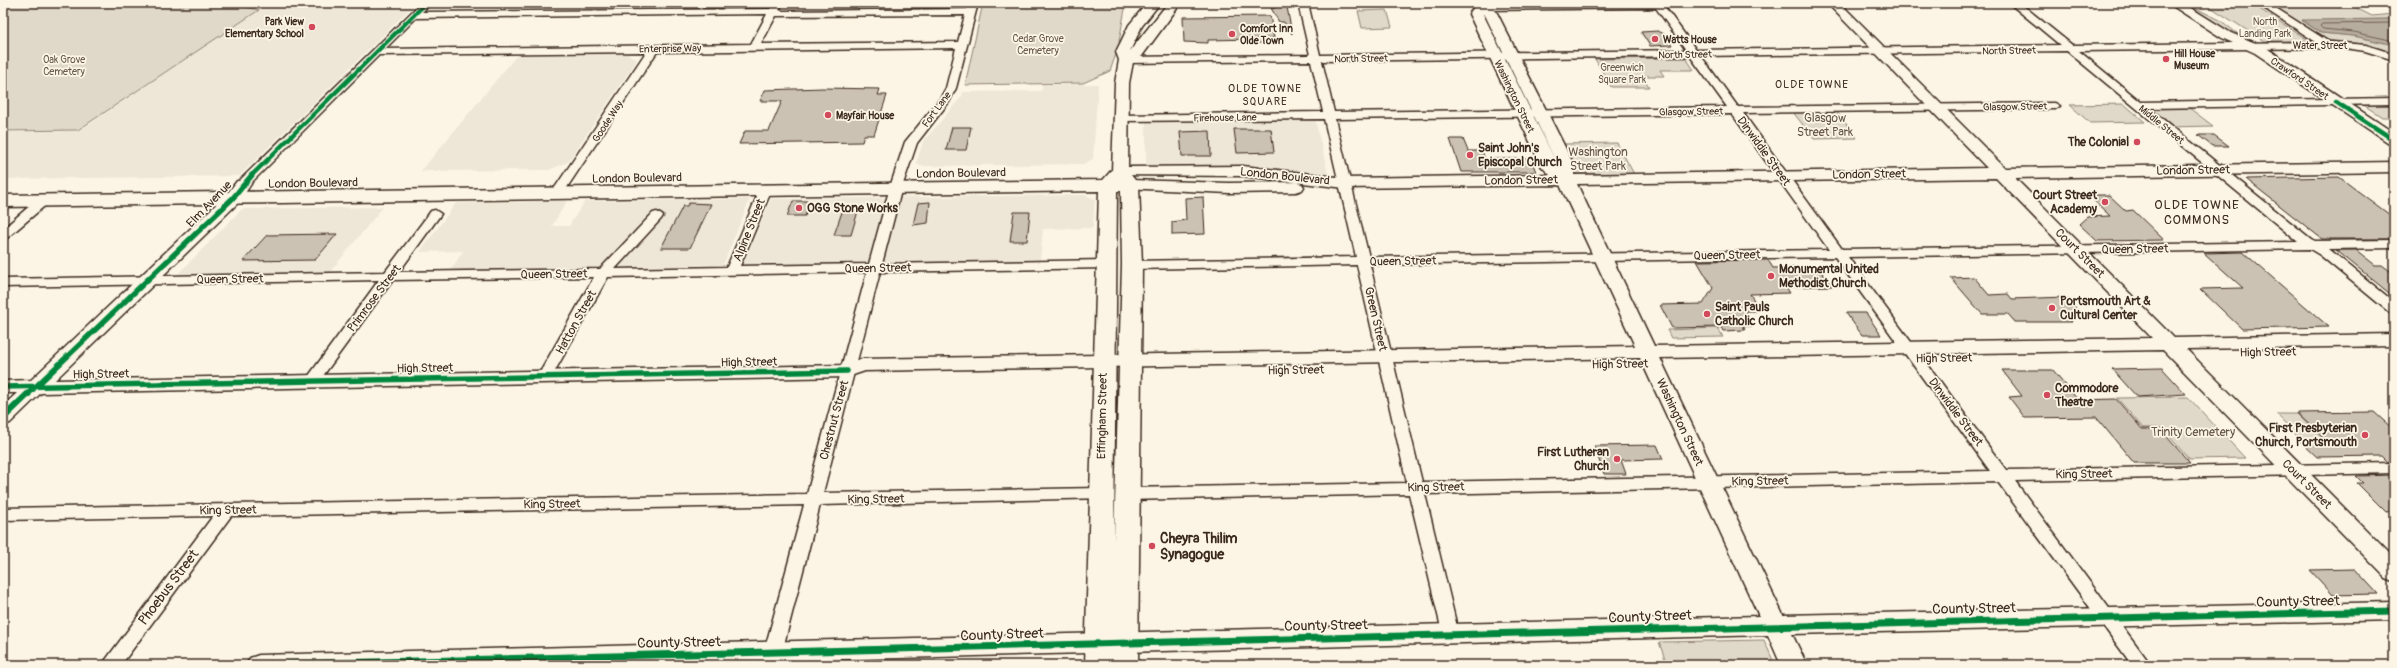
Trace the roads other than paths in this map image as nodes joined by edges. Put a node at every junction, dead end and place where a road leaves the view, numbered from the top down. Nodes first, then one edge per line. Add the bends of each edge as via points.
1 (426, 3) edge
2 (1154, 3) edge
3 (1176, 3) edge
4 (1303, 3) edge
5 (1833, 3) edge
6 (2014, 3) edge
7 (2174, 3) edge
8 (2194, 3) edge
9 (2261, 3) edge
10 (1658, 4) edge
11 (1480, 5) edge
12 (972, 7) edge
13 (775, 8) edge
14 (414, 15) junction
15 (962, 45) junction
16 (2327, 45) junction
17 (2245, 46) junction
18 (755, 47) junction
19 (654, 48) junction
20 (2262, 48) junction
21 (2069, 49) junction
22 (377, 52) junction
23 (1880, 52) junction
24 (1694, 54) junction
25 (1496, 56) junction
26 (1513, 56) junction
27 (2394, 57) edge
28 (1315, 58) junction
29 (1126, 60) junction
30 (2394, 101) edge
31 (2336, 102) junction
32 (2138, 105) junction
33 (2055, 106) dead end
34 (1935, 107) junction
35 (1735, 110) junction
36 (1524, 113) junction
37 (1540, 113) junction
38 (1329, 115) junction
39 (1122, 118) junction
40 (2394, 140) edge
41 (2394, 166) edge
42 (2217, 169) junction
43 (2000, 172) junction
44 (1782, 176) junction
45 (1566, 179) junction
46 (1119, 180) junction
47 (898, 181) junction
48 (1345, 183) junction
49 (563, 186) junction
50 (3, 188) edge
51 (766, 189) junction
52 (238, 191) junction
53 (44, 200) junction
54 (3, 201) edge
55 (435, 214) dead end
56 (657, 216) dead end
57 (3, 235) edge
58 (2394, 244) edge
59 (2311, 246) junction
60 (2076, 250) junction
61 (1839, 254) junction
62 (1603, 258) junction
63 (1363, 261) junction
64 (1105, 264) junction
65 (1132, 265) junction
66 (874, 268) junction
67 (732, 271) junction
68 (603, 273) junction
69 (389, 277) junction
70 (146, 281) junction
71 (3, 283) edge
72 (2394, 309) edge
73 (2394, 318) edge
74 (2394, 340) edge
75 (2174, 349) junction
76 (2394, 350) edge
77 (1912, 354) junction
78 (1650, 358) junction
79 (1387, 362) junction
80 (1130, 366) junction
81 (1103, 367) junction
82 (847, 371) junction
83 (545, 376) junction
84 (312, 381) junction
85 (35, 386) junction
86 (3, 387) edge
87 (3, 418) edge
88 (2394, 468) edge
89 (2293, 470) junction
90 (2004, 476) junction
91 (1708, 482) junction
92 (1416, 488) junction
93 (1114, 494) junction
94 (813, 500) junction
95 (226, 510) junction
96 (3, 514) edge
97 (2394, 572) edge
98 (2394, 611) edge
99 (2107, 617) junction
100 (1775, 625) junction
101 (1450, 634) junction
102 (773, 652) junction
103 (1111, 654) edge
104 (727, 659) edge
105 (571, 661) edge
106 (111, 665) edge
107 (259, 665) edge
108 (1794, 665) edge
109 (2142, 665) edge

1 - 14 street, Elm Avenue
2 - 29 street, Effingham Street via 1127,40 1123,52
3 - 29 street via 1137,53
4 - 28 street, Green Street
5 - 23 street, Court Street
6 - 21 street, Middle Street
7 - 17 street, Crawford Street
8 - 20 street via 2218,16
9 - 16 street
10 - 11 street
10 - 24 street, Dinwiddie Street
11 - 25 street, Washington Street via 1476,14
11 - 26 street, Washington Street via 1490,13
12 - 13 street via 783,14
12 - 15 street, Fort Lane
13 - 14 street
13 - 18 street
14 - 22 street, Elm Avenue
15 - 18 street, Enterprise Way
15 - 47 street, Fort Lane via 951,88 945,100 911,142
16 - 20 street, Water Street
16 - 27 street, Water Street via 2356,46
17 - 20 street, Crawford Street
17 - 21 street, North Street
18 - 19 street, Enterprise Way
19 - 22 street, Enterprise Way
19 - 49 street, Goode Way
20 - 31 street, Crawford Street
21 - 23 street, North Street
21 - 32 street, Middle Street
22 - 52 street, Elm Avenue
23 - 24 street, North Street
23 - 34 street, Court Street
24 - 26 street, North Street
24 - 35 street, Dinwiddie Street
25 - 26 street, North Street
25 - 28 street, North Street
25 - 36 street, Washington Street
26 - 37 street, Washington Street
28 - 29 street, North Street
28 - 38 street, Green Street
29 - 39 street, Effingham Street via 1122,83
30 - 31 street
31 - 32 street
31 - 40 street, Crawford Street
32 - 42 street, Middle Street
33 - 34 street, Glasgow Street
34 - 35 street, Glasgow Street
34 - 43 street, Court Street
35 - 37 street, Glasgow Street
35 - 44 street, Dinwiddie Street
36 - 37 street, Glasgow Street
36 - 38 street, Glasgow Street
36 - 45 street, Washington Street via 1550,168
37 - 45 street, Washington Street via 1568,167
38 - 39 street, Firehouse Lane
38 - 48 street, Green Street
39 - 46 street, Effingham Street
41 - 42 street, London Street
42 - 43 street, London Street
42 - 59 street, Middle Street
43 - 44 street, London Street
43 - 60 street, Court Street
44 - 45 street, London Street
44 - 61 street, Dinwiddie Street
45 - 48 street, London Street
45 - 62 street, Washington Street
46 - 47 main road, London Boulevard
46 - 48 street, London Boulevard via 1228,188 1329,186
46 - 64 main road, Effingham Street
46 - 65 main road, Effingham Street
47 - 49 main road, London Boulevard
47 - 51 main road, London Boulevard
47 - 66 street, Chestnut Street
48 - 63 street, Green Street
49 - 51 main road, London Boulevard
49 - 52 main road, London Boulevard
50 - 52 main road, London Boulevard
51 - 67 street, Alpine Street
52 - 53 main road, London Boulevard
52 - 70 street, Elm Avenue
53 - 54 main road, London Boulevard
53 - 57 street
55 - 69 street, Primrose Street
56 - 68 street, Hatton Street
58 - 59 street, Queen Street
59 - 60 street, Queen Street
59 - 72 street, Middle Street via 2325,252
59 - 73 street, Middle Street
60 - 61 street, Queen Street
60 - 75 street, Court Street
61 - 62 street, Queen Street
61 - 77 street, Dinwiddie Street
62 - 63 street, Queen Street
62 - 78 street, Washington Street
63 - 65 street, Queen Street
63 - 79 street, Green Street
64 - 66 street, Queen Street
64 - 81 main road, Effingham Street
65 - 80 main road, Effingham Street
66 - 67 street, Queen Street
66 - 82 street, Chestnut Street
67 - 68 street, Queen Street
68 - 69 street, Queen Street
68 - 83 street, Hatton Street
69 - 70 street, Queen Street
69 - 84 street, Primrose Street
70 - 71 street, Queen Street
70 - 85 street, Elm Avenue
74 - 75 street, High Street
75 - 76 street, High Street
75 - 77 street, High Street
75 - 89 street, Court Street
77 - 78 street, High Street
77 - 90 street, Dinwiddie Street
78 - 79 street, High Street
78 - 91 street, Washington Street
79 - 80 street, High Street
79 - 92 street, Green Street
80 - 81 street, High Street
80 - 93 main road, Effingham Street
81 - 82 street, High Street via 859,376
81 - 93 main road, Effingham Street
82 - 83 street, High Street
82 - 94 street, Chestnut Street
83 - 84 street, High Street
84 - 85 street, High Street
85 - 86 street, High Street
85 - 87 street, Elm Avenue
88 - 89 street, King Street
89 - 90 street, King Street
89 - 97 street, Court Street
90 - 91 street, King Street
90 - 99 street, Dinwiddie Street
91 - 92 street, King Street
91 - 100 street, Washington Street
92 - 93 street, King Street
92 - 101 street, Green Street
93 - 94 street, King Street
93 - 103 main road, Effingham Street
94 - 95 street, King Street
94 - 102 street, Chestnut Street
95 - 96 street, King Street
95 - 106 street, Phoebus Street
98 - 99 street, County Street
99 - 100 street, County Street
99 - 109 street, Dinwiddie Street
100 - 101 street, County Street
100 - 108 street, Washington Street
101 - 103 street, County Street
102 - 103 street, County Street
102 - 104 street, County Street
104 - 105 street, County Street
105 - 107 street, County Street

